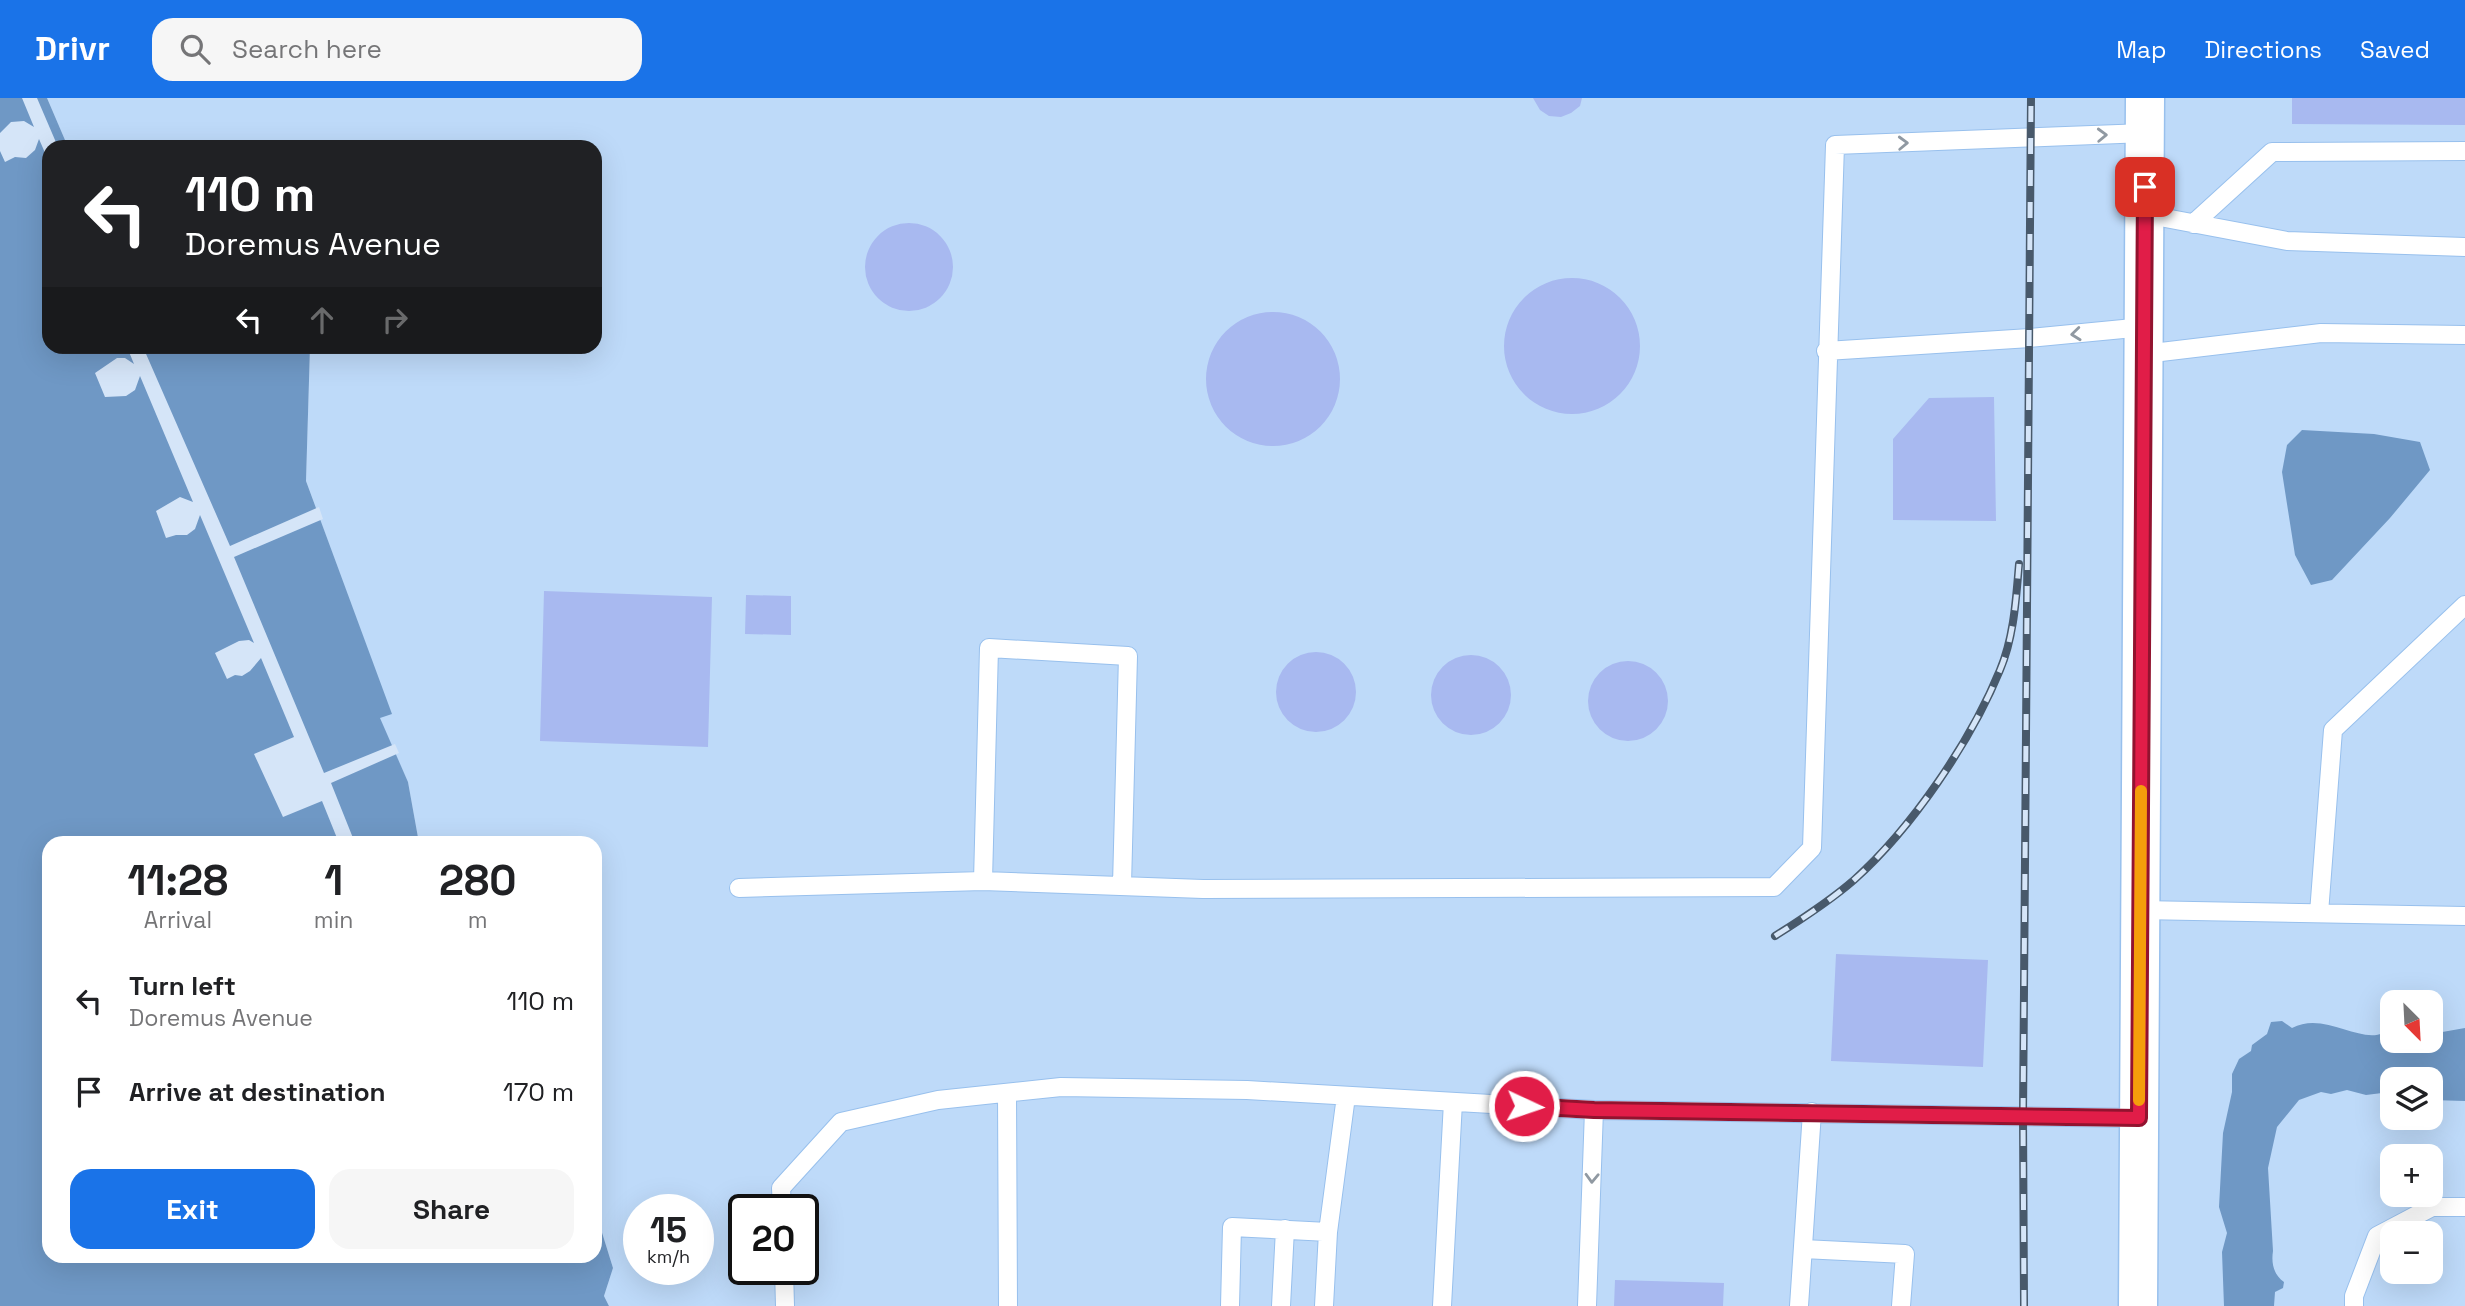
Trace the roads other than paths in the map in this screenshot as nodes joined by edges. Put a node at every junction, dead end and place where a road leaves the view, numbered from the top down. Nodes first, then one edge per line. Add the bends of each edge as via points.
1 (2145, 116) edge
2 (2465, 151) edge
3 (2144, 214) junction
4 (2193, 224) junction
5 (2465, 247) edge
6 (2465, 335) edge
7 (2144, 340) junction
8 (1826, 351) junction
9 (2465, 605) edge
10 (983, 881) junction
11 (1122, 885) junction
12 (739, 888) dead end
13 (2140, 910) junction
14 (2319, 913) junction
15 (2465, 916) edge
16 (1007, 1093) junction
17 (1346, 1096) junction
18 (1453, 1102) junction
19 (1594, 1110) junction
20 (1812, 1112) junction
21 (2139, 1118) junction
22 (781, 1194) edge
23 (2465, 1207) edge
24 (1285, 1229) junction
25 (1328, 1232) junction
26 (1802, 1249) junction
27 (784, 1285) edge
28 (785, 1306) edge
29 (1008, 1306) edge
30 (1230, 1306) edge
31 (1281, 1306) edge
32 (1324, 1306) edge
33 (1442, 1306) edge
34 (1587, 1306) edge
35 (1799, 1306) edge
36 (1901, 1306) edge
37 (2138, 1306) edge
38 (2354, 1306) edge

1 - 3 main road
8 -> 1 lane via 1835,145
2 - 4 lane via 2272,152
3 - 4 lane
3 - 7 main road
4 - 5 lane via 2287,242
6 - 7 lane via 2321,333
7 -> 8 lane via 2030,338
7 - 13 main road
8 - 11 lane via 1812,848 1774,887 1203,889
9 - 14 lane via 2333,730
10 - 11 lane
10 - 11 lane via 989,649 1128,656
10 - 12 lane
13 - 14 lane
13 - 21 main road
14 - 15 lane
16 - 17 lane via 1061,1087
16 - 22 lane via 938,1100 841,1122 781,1188
16 - 29 lane
17 - 18 lane
17 - 25 lane
18 - 19 lane
18 - 33 lane
19 - 20 lane
19 -> 34 lane
20 - 21 lane
20 - 26 lane
21 - 37 main road
23 - 38 lane via 2432,1207 2377,1236
24 - 25 lane
24 - 30 lane via 1232,1227
24 - 31 lane
25 - 32 lane
26 - 35 lane
26 - 36 lane via 1905,1254
27 - 28 lane

